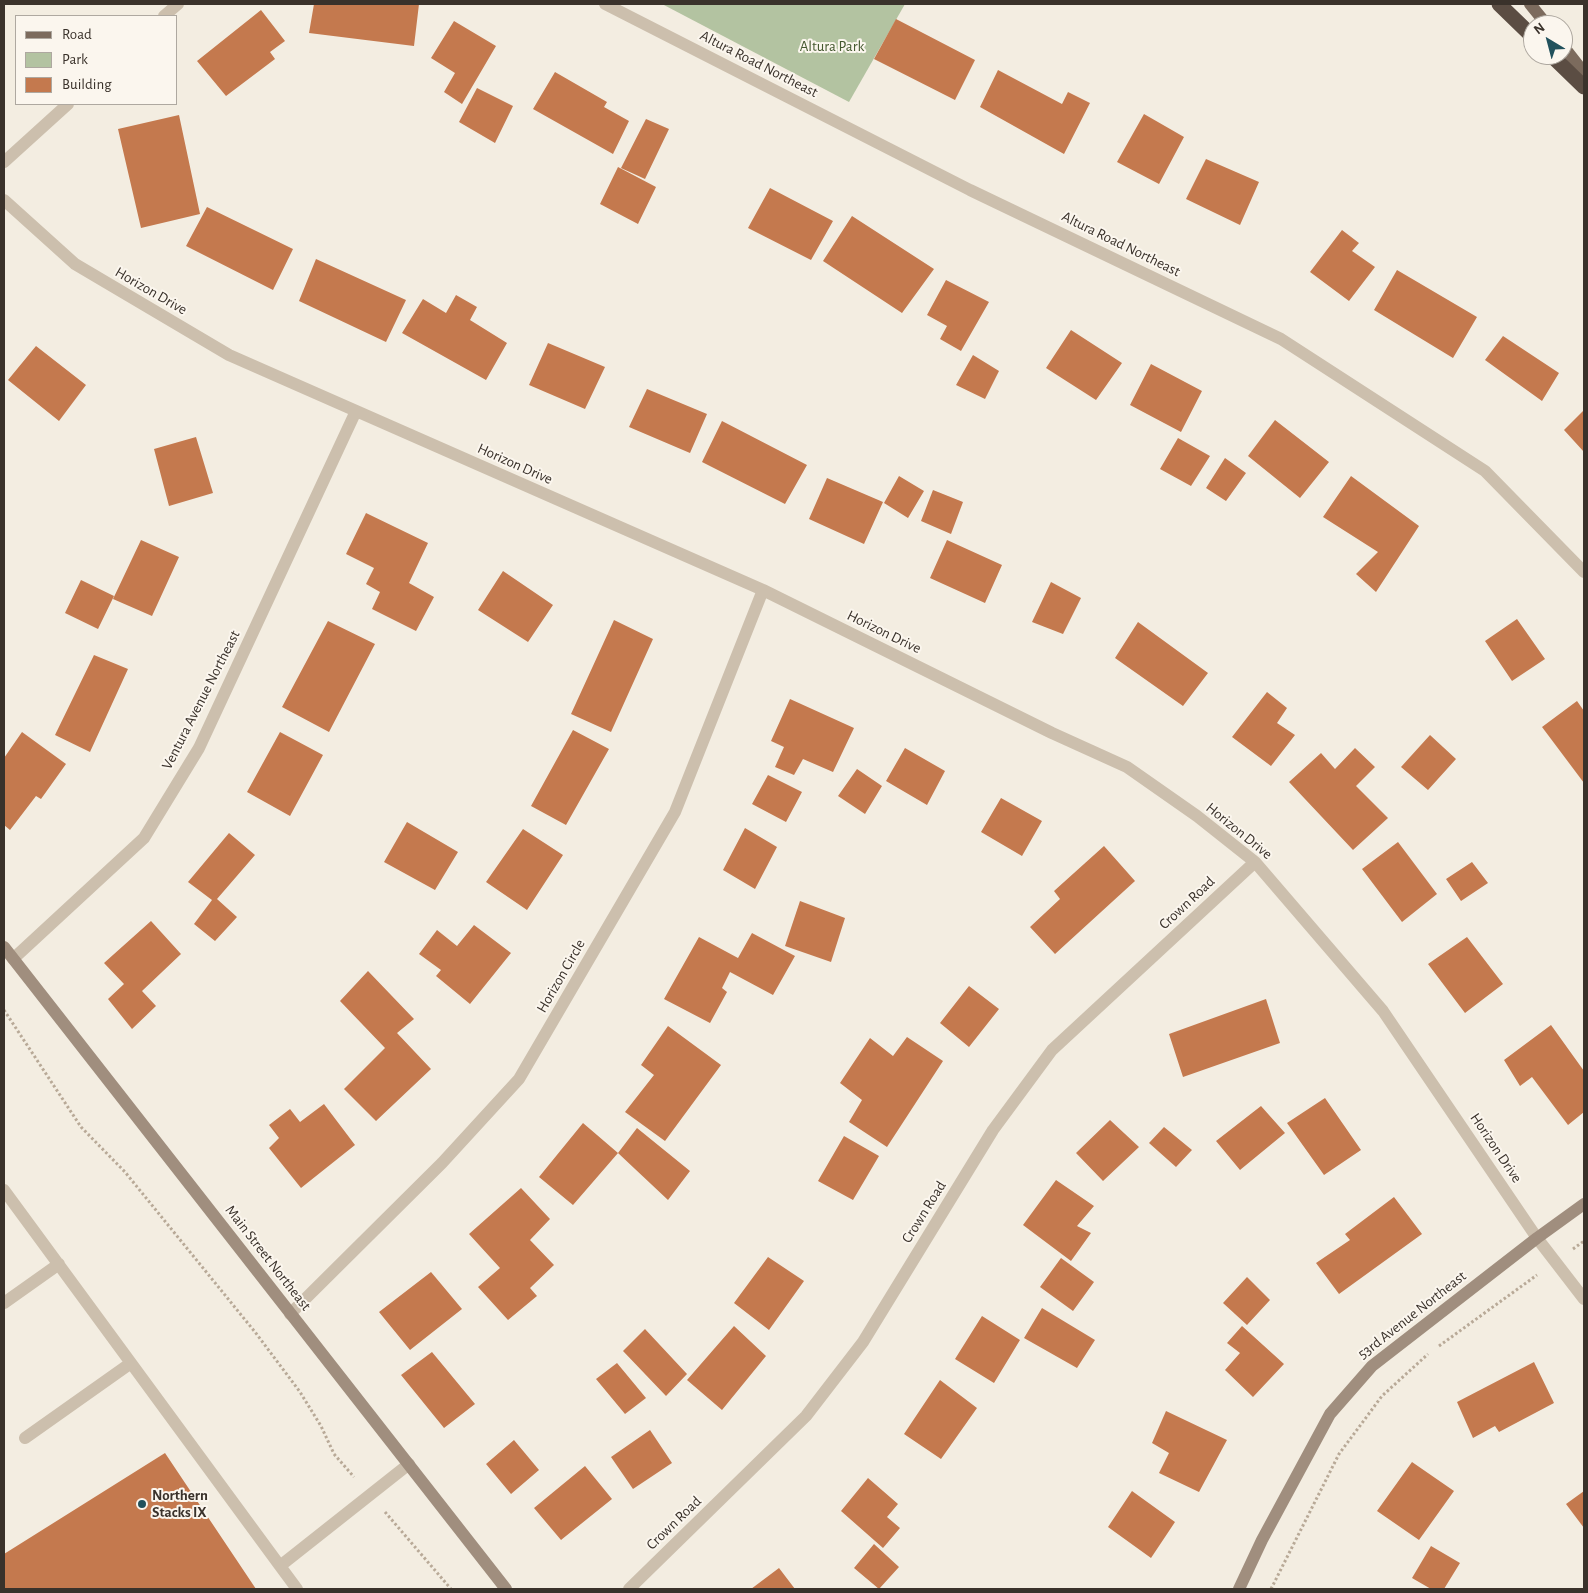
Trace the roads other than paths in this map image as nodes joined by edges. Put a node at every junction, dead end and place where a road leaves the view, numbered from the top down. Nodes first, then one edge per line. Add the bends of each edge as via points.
1 (178, 4) edge
2 (605, 4) edge
3 (1499, 4) edge
4 (1530, 4) edge
5 (165, 15) edge
6 (1539, 15) edge
7 (1523, 27) edge
8 (1573, 59) edge
9 (1561, 65) edge
10 (1584, 73) edge
11 (1584, 88) edge
12 (67, 105) edge
13 (4, 162) edge
14 (4, 200) edge
15 (356, 411) junction
16 (1584, 572) edge
17 (763, 590) junction
18 (1255, 862) junction
19 (4, 947) edge
20 (13, 959) junction
21 (4, 1190) edge
22 (1584, 1204) edge
23 (1537, 1238) junction
24 (59, 1264) junction
25 (1584, 1299) edge
26 (4, 1303) edge
27 (290, 1314) junction
28 (131, 1363) junction
29 (25, 1438) dead end
30 (409, 1464) junction
31 (280, 1566) junction
32 (297, 1589) edge
33 (506, 1589) edge
34 (629, 1589) edge
35 (1239, 1589) edge

1 - 5 street
2 - 16 street, Altura Road Northeast via 970,190 1281,339 1485,471
3 - 7 highway
4 - 6 main road
8 - 10 main road
9 - 11 highway
12 - 13 street
14 - 15 street, Horizon Drive via 74,264 229,355
15 - 17 street, Horizon Drive
15 - 20 street, Ventura Avenue Northeast via 199,748 144,838
17 - 18 street, Horizon Drive via 1126,767 1197,816
17 - 27 street, Horizon Circle via 676,812 519,1079 442,1163
18 - 23 street, Horizon Drive via 1383,1011
18 - 34 street, Crown Road via 1052,1050 993,1130 862,1342 806,1416
19 - 20 street, Main Street Northeast
20 - 27 street, Main Street Northeast
21 - 24 street
22 - 23 street, 53rd Avenue Northeast
23 - 25 street, Horizon Drive
23 - 35 street, 53rd Avenue Northeast via 1372,1366 1330,1414
24 - 26 street
24 - 28 street
27 - 30 street, Main Street Northeast
28 - 29 street
28 - 31 street
30 - 31 street
30 - 33 street, Main Street Northeast
31 - 32 street

